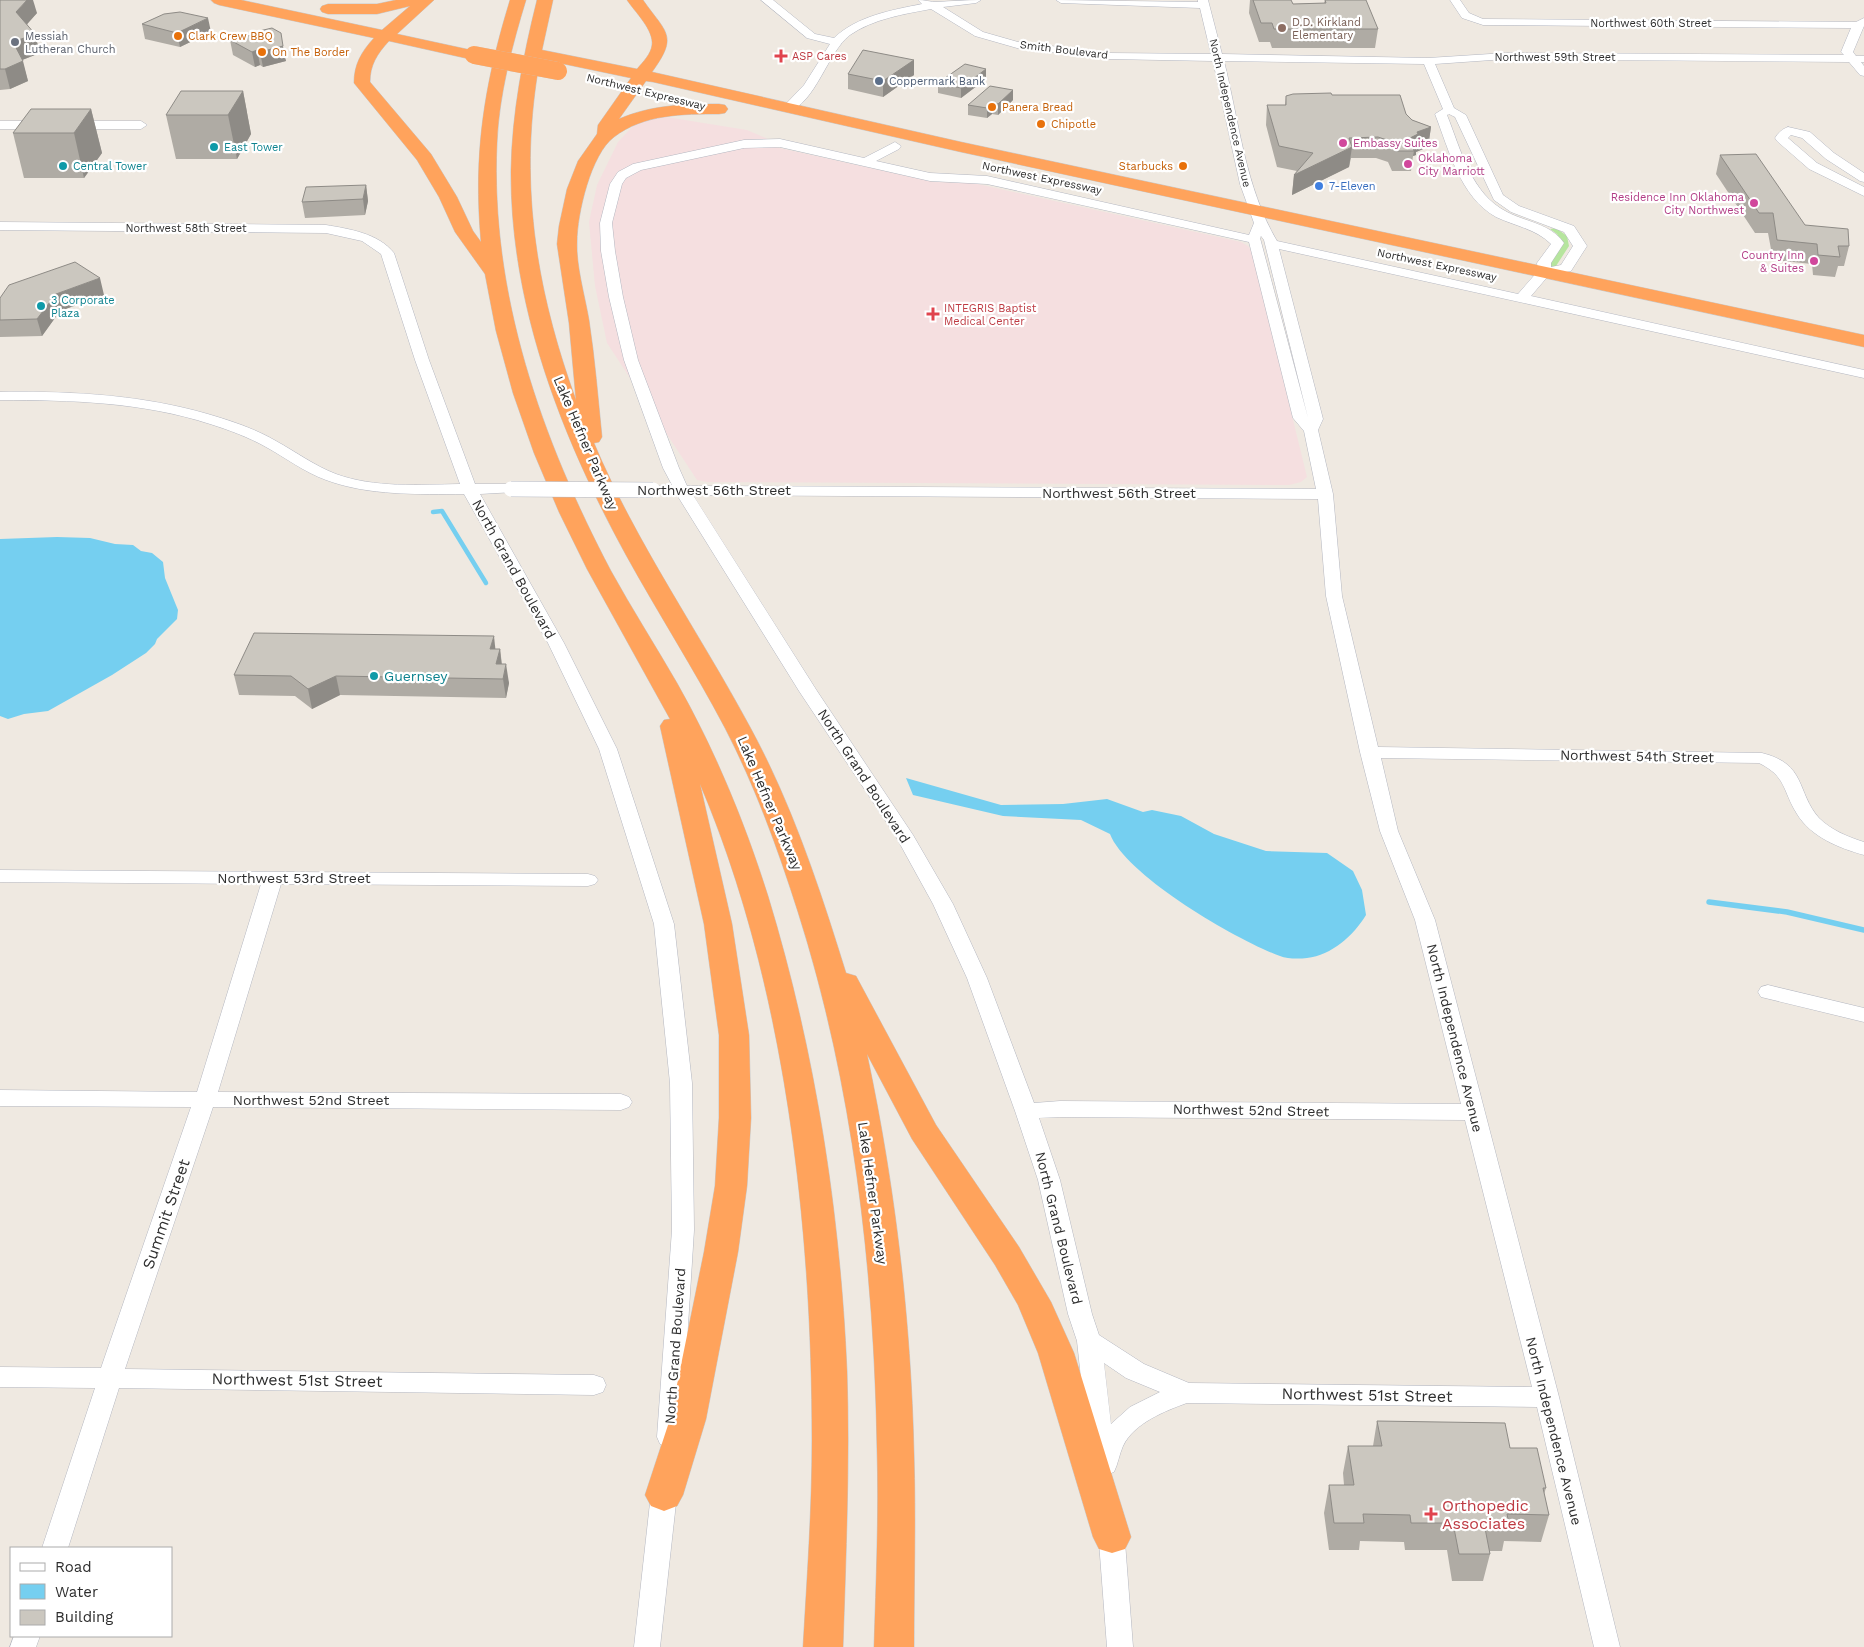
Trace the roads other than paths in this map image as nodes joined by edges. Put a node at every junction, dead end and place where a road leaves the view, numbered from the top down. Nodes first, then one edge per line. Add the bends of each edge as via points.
1 (220, 0) edge
2 (284, 0) edge
3 (416, 0) edge
4 (426, 0) edge
5 (518, 0) edge
6 (545, 0) edge
7 (635, 0) edge
8 (766, 0) edge
9 (976, 0) edge
10 (1061, 0) edge
11 (1455, 0) edge
12 (927, 3) edge
13 (1204, 3) edge
14 (328, 9) junction
15 (1861, 23) edge
16 (398, 25) junction
17 (386, 36) junction
18 (836, 42) junction
19 (475, 49) junction
20 (1852, 58) junction
21 (1217, 59) junction
22 (1864, 59) edge
23 (1428, 61) junction
24 (1864, 73) edge
25 (644, 88) junction
26 (788, 108) junction
27 (719, 109) junction
28 (1449, 110) junction
29 (751, 116) junction
30 (0, 125) edge
31 (141, 125) dead end
32 (869, 126) junction
33 (606, 134) junction
34 (895, 146) junction
35 (961, 146) junction
36 (866, 162) junction
37 (1864, 178) edge
38 (1864, 192) edge
39 (1482, 201) junction
40 (1503, 201) junction
41 (1548, 221) junction
42 (1255, 225) junction
43 (0, 226) edge
44 (1533, 227) junction
45 (371, 241) joint
46 (1270, 243) junction
47 (495, 274) junction
48 (1533, 286) junction
49 (1864, 341) edge
50 (1864, 357) edge
51 (1864, 374) edge
52 (0, 396) edge
53 (1311, 430) junction
54 (594, 468) junction
55 (469, 488) junction
56 (682, 490) junction
57 (1325, 494) junction
58 (664, 683) junction
59 (1369, 752) junction
60 (1864, 849) edge
61 (0, 876) edge
62 (273, 878) junction
63 (588, 880) dead end
64 (821, 939) junction
65 (1768, 992) dead end
66 (1864, 1015) edge
67 (0, 1098) edge
68 (205, 1100) junction
69 (621, 1102) dead end
70 (1026, 1111) junction
71 (1475, 1112) junction
72 (1089, 1341) junction
73 (0, 1376) edge
74 (110, 1377) junction
75 (594, 1385) dead end
76 (1186, 1393) junction
77 (1547, 1397) junction
78 (1104, 1469) junction
79 (664, 1495) junction
80 (1112, 1537) junction
81 (55, 1547) edge
82 (647, 1647) edge
83 (824, 1647) edge
84 (894, 1647) edge
85 (1120, 1647) edge
86 (1607, 1647) edge

1 - 17 highway, Northwest Expressway
2 - 14 highway, Northwest Expressway
3 - 14 highway via 377,8
4 - 16 highway
5 - 47 highway via 500,74 488,145 488,205
6 - 54 highway, Lake Hefner Parkway via 523,120 521,197 538,315 555,370
7 - 25 highway via 659,35 660,45
8 - 18 street via 811,36
9 - 12 street
10 - 13 street
11 - 15 street, Northwest 60th Street via 1465,17 1483,22
12 - 18 street via 862,24
12 - 21 street, Smith Boulevard via 979,34 1017,45 1108,56
13 - 21 street, North Independence Avenue
14 - 16 highway, Northwest Expressway
15 - 20 street via 1847,52
16 - 17 highway
16 - 19 highway, Northwest Expressway
17 - 19 highway, Northwest Expressway
17 - 47 highway via 362,64 362,83 425,158 464,232
18 - 26 street via 799,100
19 - 25 highway, Northwest Expressway, bridge via 559,65
20 - 22 street, Northwest 59th Street
20 - 23 street, Northwest 59th Street via 1506,56
20 - 24 street
21 - 23 street, Northwest 59th Street
21 - 42 street, North Independence Avenue
23 - 28 street
25 - 26 highway, Northwest Expressway
25 - 27 highway, Northwest Expressway
25 - 33 highway via 607,125
26 - 32 highway, Northwest Expressway
27 - 29 highway, Northwest Expressway
27 - 33 highway via 655,112 630,119
28 - 39 street via 1441,114 1468,179
28 - 40 street via 1460,114
29 - 32 highway via 852,130
29 - 34 highway, Northwest Expressway
30 - 31 street
32 - 35 highway, Northwest Expressway
33 - 54 highway via 587,161 576,189 567,244
34 - 35 highway
34 - 36 street
34 - 42 highway, Northwest Expressway
35 - 42 highway, Northwest Expressway
36 - 42 street, Northwest Expressway via 930,176 987,180
36 - 56 street, North Grand Boulevard via 780,143 744,144 637,167 622,174 616,184 606,223 616,297 631,360
37 - 38 street via 1830,156 1806,135 1788,131 1781,138 1813,166
39 - 40 street
39 - 44 street via 1494,211
40 - 41 street
41 - 44 street
41 - 48 street via 1568,230 1580,246 1566,268
42 - 46 street, North Independence Avenue
42 - 48 highway, Northwest Expressway
42 - 53 street, North Independence Avenue via 1300,418
43 - 45 street, Northwest 58th Street via 317,229
44 - 48 street via 1549,233 1558,243
45 - 55 street, North Grand Boulevard via 387,253
46 - 48 street, Northwest Expressway
46 - 53 street, North Independence Avenue via 1316,419
47 - 58 highway via 502,318 526,403 545,452 623,615
48 - 49 highway, Northwest Expressway
48 - 50 highway, Northwest Expressway
48 - 51 street, Northwest Expressway
52 - 55 street, Northwest 56th Street via 85,397 156,405 231,425 308,467 344,480 391,487
53 - 57 street, North Independence Avenue
54 - 64 highway, Lake Hefner Parkway via 660,596 739,730 794,859
55 - 56 street, Northwest 56th Street, bridge
55 - 79 street, North Grand Boulevard via 556,643 608,749 664,924 682,1083 683,1230
56 - 57 street, Northwest 56th Street
56 - 70 street, North Grand Boulevard via 808,691 904,835 943,904 977,978
57 - 59 street, North Independence Avenue via 1334,596
58 - 79 highway via 720,933 734,1035 735,1118 721,1252 688,1419
58 - 83 highway via 695,744 736,842 754,896 776,977 806,1123 825,1302 830,1440
59 - 60 street, Northwest 54th Street via 1762,758 1785,770 1813,822 1839,839
59 - 71 street, North Independence Avenue via 1394,846 1425,920
61 - 62 street, Northwest 53rd Street
62 - 63 street, Northwest 53rd Street
62 - 68 street, Summit Street
64 - 80 highway via 923,1131 1034,1302 1056,1353
64 - 84 highway, Lake Hefner Parkway via 838,998 864,1125 888,1302 896,1461
65 - 66 street
67 - 68 street, Northwest 52nd Street
68 - 69 street, Northwest 52nd Street
68 - 74 street, Summit Street
70 - 71 street, Northwest 52nd Street
70 - 72 street, North Grand Boulevard via 1049,1180
71 - 77 street, North Independence Avenue
72 - 76 street, Northwest 51st Street via 1135,1371
72 - 78 street, North Grand Boulevard
73 - 74 street, Northwest 51st Street
74 - 75 street, Northwest 51st Street
74 - 81 street, Summit Street
76 - 77 street, Northwest 51st Street
76 - 78 street, Northwest 51st Street via 1155,1404 1134,1418 1116,1436
77 - 86 street, North Independence Avenue
78 - 80 street, North Grand Boulevard
79 - 82 street, North Grand Boulevard
80 - 85 street, North Grand Boulevard

